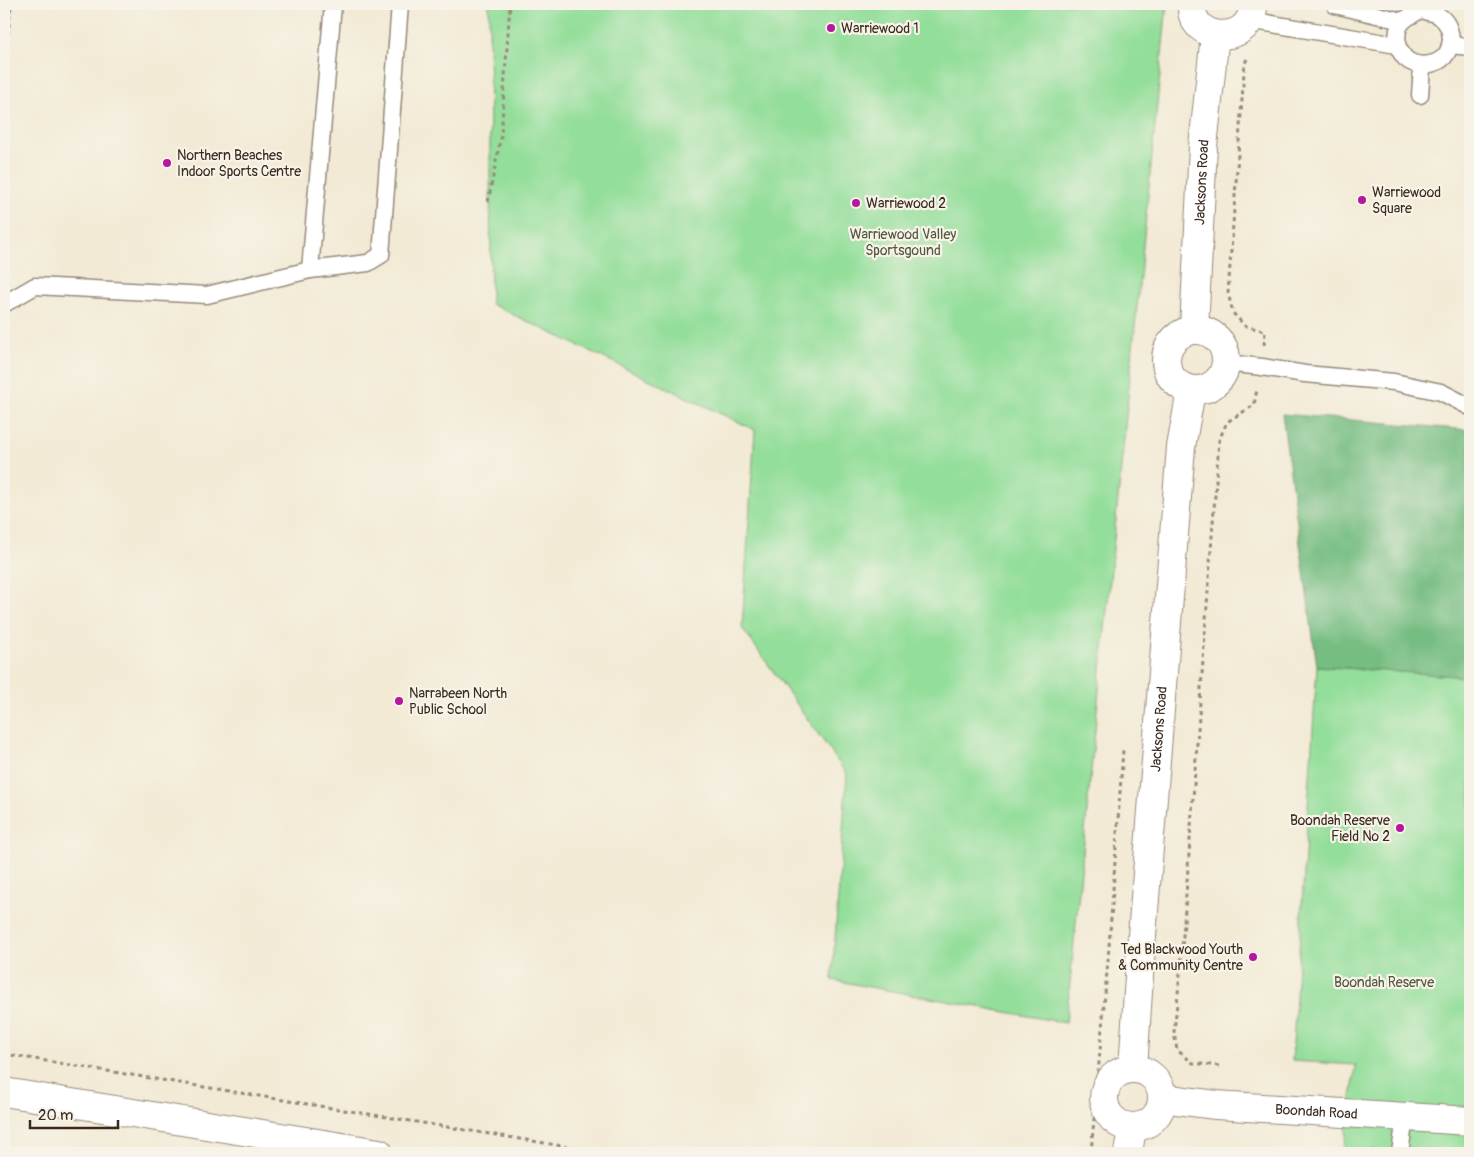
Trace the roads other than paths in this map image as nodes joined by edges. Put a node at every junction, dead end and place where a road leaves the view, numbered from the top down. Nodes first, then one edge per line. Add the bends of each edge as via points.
1 (333, 4) edge
2 (400, 4) edge
3 (1192, 4) edge
4 (1337, 4) edge
5 (1419, 7) edge
6 (1251, 12) edge
7 (1402, 21) junction
8 (1215, 35) junction
9 (1397, 45) junction
10 (1450, 45) junction
11 (1470, 47) edge
12 (1422, 66) junction
13 (1420, 95) dead end
14 (310, 270) junction
15 (4, 304) edge
16 (1194, 330) junction
17 (1226, 363) junction
18 (1191, 391) junction
19 (1470, 407) edge
20 (1133, 1069) junction
21 (4, 1092) edge
22 (1162, 1098) junction
23 (1404, 1116) junction
24 (1470, 1121) edge
25 (1130, 1140) edge
26 (379, 1153) edge
27 (1400, 1153) edge

1 - 14 lane
2 - 14 lane via 381,255 368,263
3 - 8 street via 1195,20 1204,30
4 - 7 lane
5 - 7 lane
5 - 10 lane via 1444,20 1450,32
6 - 8 street via 1240,30 1228,35
6 - 9 lane
7 - 9 lane via 1397,32
8 - 16 street, Jacksons Road via 1203,146
9 - 12 lane via 1406,60
10 - 11 lane
10 - 12 lane via 1434,64
12 - 13 lane
14 - 15 lane via 208,296 35,286
16 - 17 street via 1213,335 1221,343
16 - 18 street via 1174,339 1167,348 1165,359 1172,380
17 - 18 street via 1221,377 1211,387
17 - 19 lane via 1394,382 1441,392
18 - 20 street, Jacksons Road via 1181,447
20 - 22 street via 1143,1070 1152,1076 1158,1083
20 - 25 street via 1114,1075 1104,1091 1103,1101 1111,1118
21 - 26 street
22 - 23 street, Boondah Road via 1226,1106
22 - 25 street via 1156,1117 1142,1126
23 - 24 street, Boondah Road
23 - 27 lane

